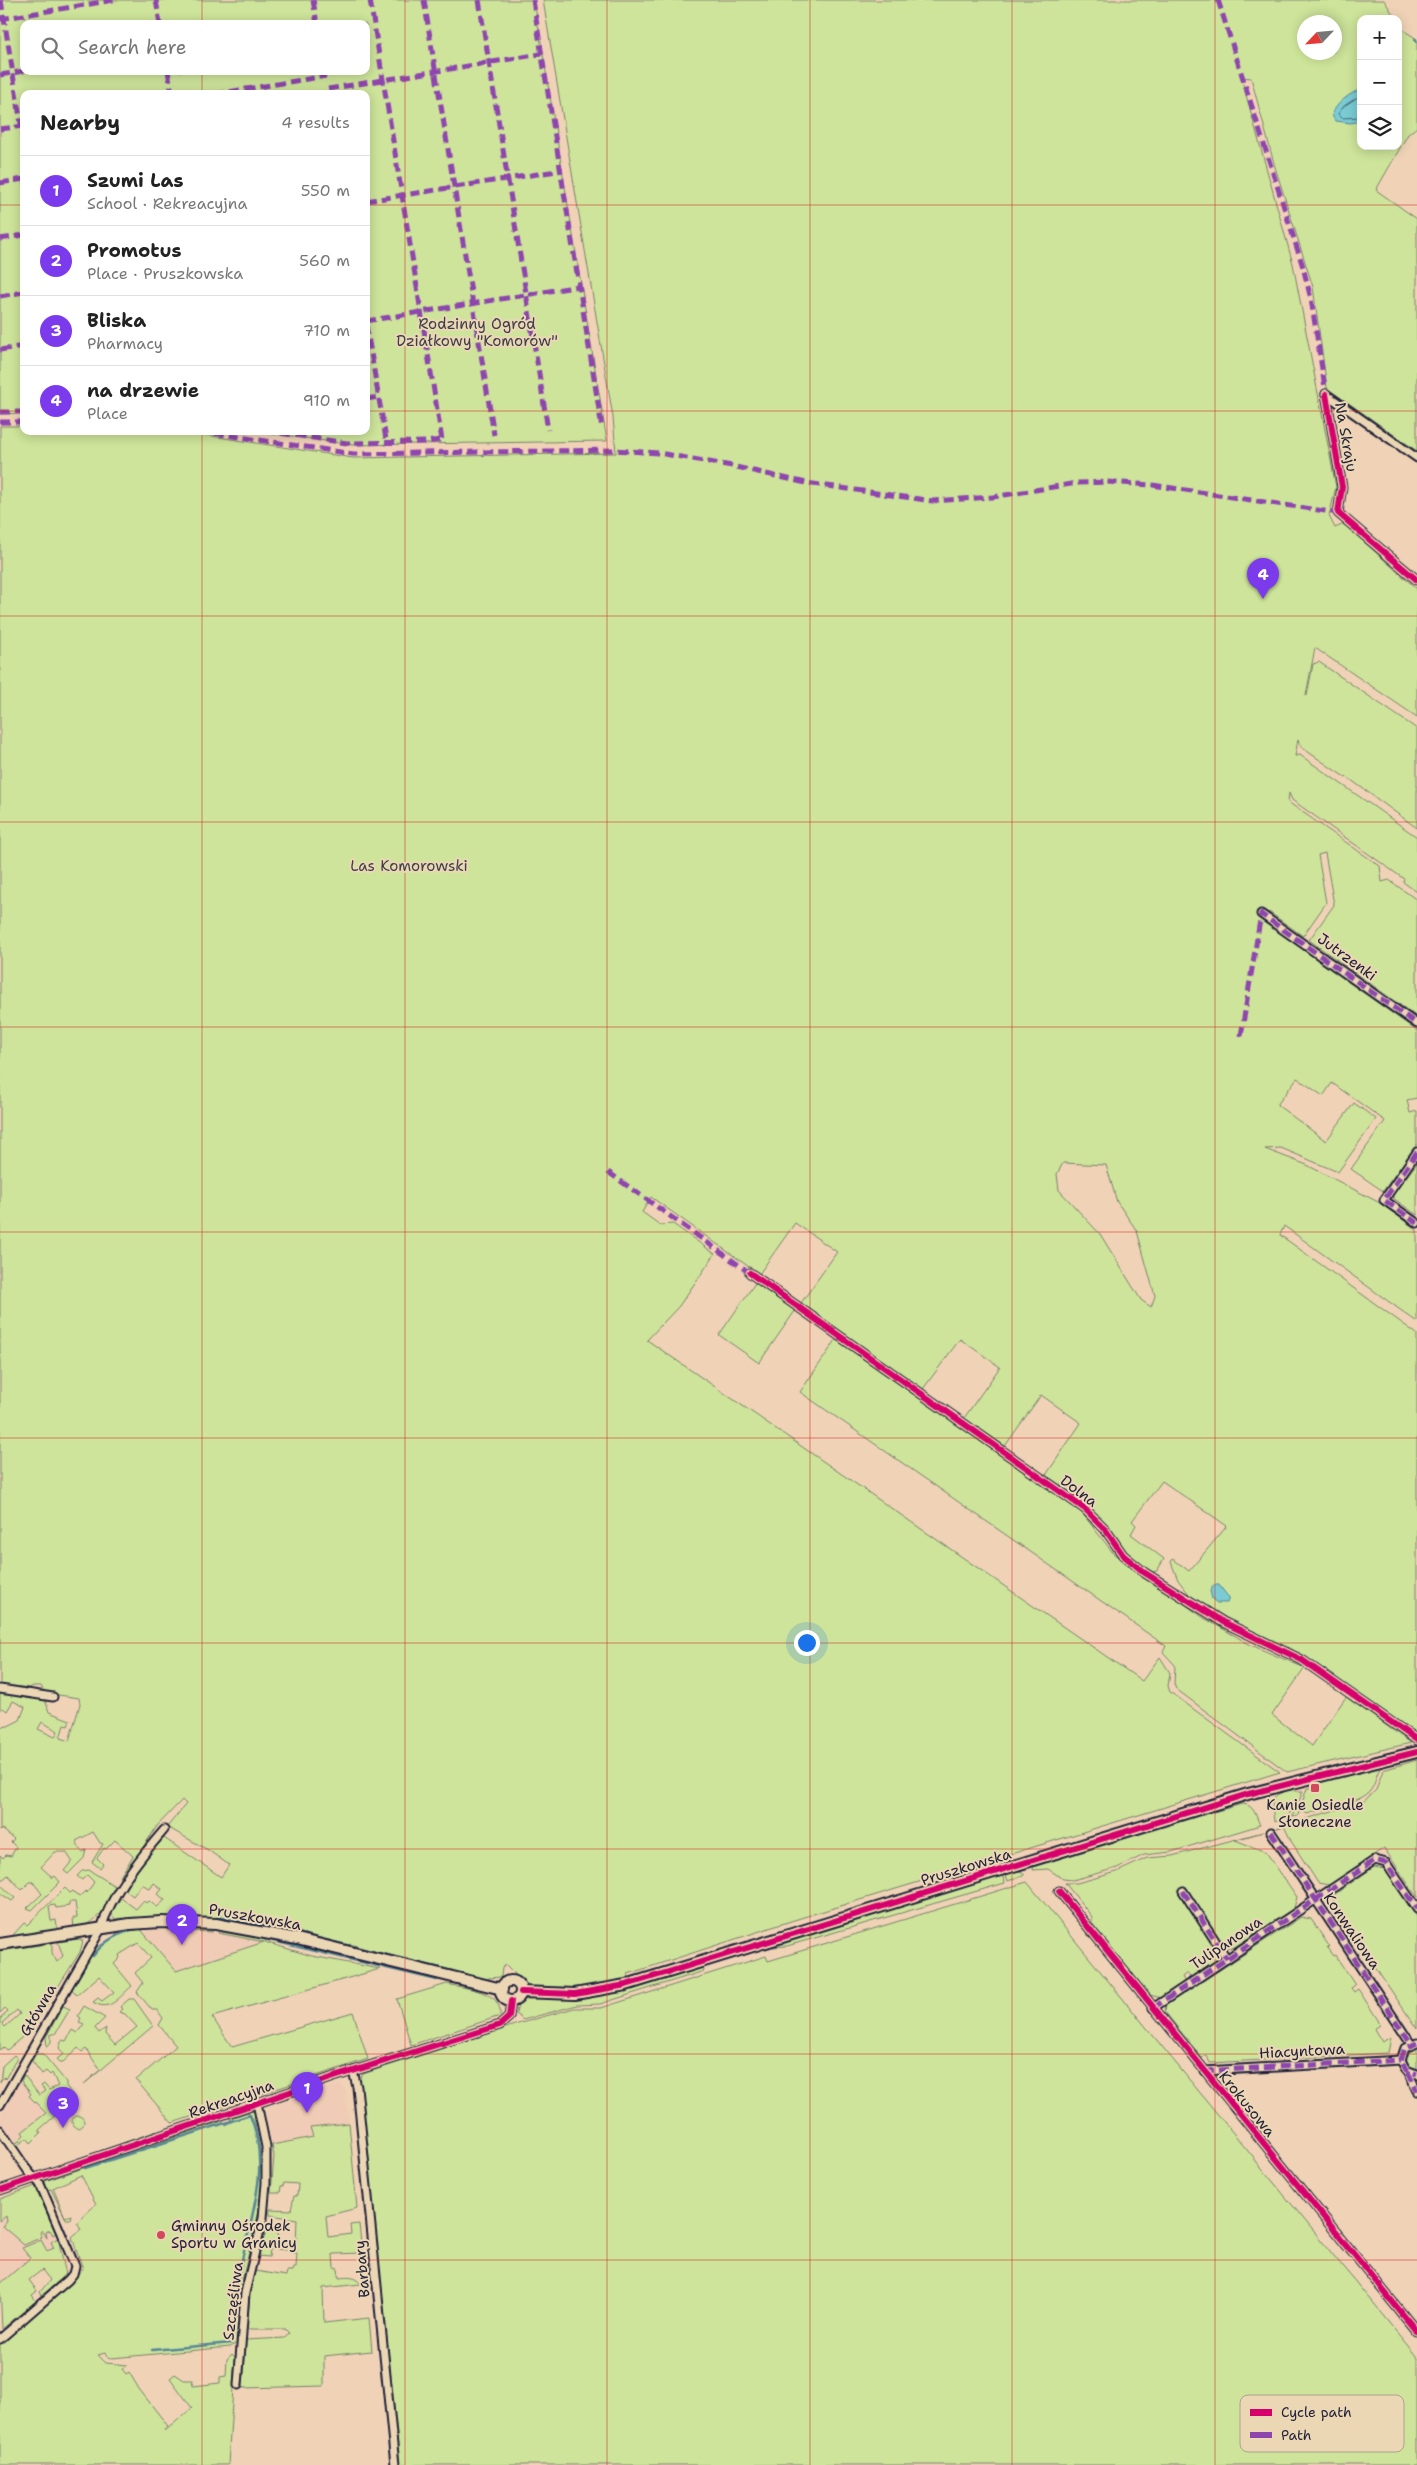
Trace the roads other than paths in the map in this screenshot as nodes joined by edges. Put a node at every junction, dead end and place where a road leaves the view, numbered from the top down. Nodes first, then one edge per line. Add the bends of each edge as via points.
1 (1417, 458) edge
2 (1417, 580) edge
3 (1261, 914) dead end
4 (1417, 1024) edge
5 (1417, 1152) edge
6 (1417, 1222) edge
7 (750, 1273) dead end
8 (0, 1689) edge
9 (53, 1697) dead end
10 (1417, 1740) edge
11 (1417, 1752) edge
12 (164, 1830) dead end
13 (1271, 1832) dead end
14 (1059, 1891) dead end
15 (1183, 1891) dead end
16 (1314, 1900) junction
17 (1417, 1909) edge
18 (101, 1929) junction
19 (0, 1944) edge
20 (1227, 1959) junction
21 (502, 1989) junction
22 (521, 1992) junction
23 (511, 2001) junction
24 (1153, 2008) junction
25 (1414, 2043) edge
26 (1401, 2060) junction
27 (354, 2071) junction
28 (1204, 2071) junction
29 (1408, 2072) junction
30 (1417, 2074) edge
31 (1417, 2091) edge
32 (257, 2103) junction
33 (0, 2105) edge
34 (0, 2130) edge
35 (34, 2178) junction
36 (0, 2190) edge
37 (1417, 2332) edge
38 (0, 2339) edge
39 (238, 2385) dead end
40 (395, 2465) edge

1 - 2 street, Na Skraju via 1326,394 1342,487 1338,513
3 - 4 street, Jutrzenki
5 - 6 street via 1384,1200
7 - 10 street, Dolna via 1085,1509 1105,1528 1123,1555 1145,1573 1223,1622 1302,1660
8 - 9 street
11 - 22 street, Pruszkowska via 1264,1789 626,1985 575,1994
12 - 18 street, Główna via 136,1864
13 - 16 street, Konwaliowa
14 - 24 street, Krokusowa
15 - 20 street
16 - 17 street, Tulipanowa via 1373,1861 1381,1860
16 - 20 street, Tulipanowa
16 - 25 street, Konwaliowa
18 - 19 street, Pruszkowska
18 - 21 street, Pruszkowska via 148,1922 221,1924 297,1939
18 - 33 street, Główna
20 - 24 street, Tulipanowa
21 - 22 street via 506,1982 513,1981 520,1985
21 - 23 street via 504,1997
22 - 23 street
23 - 27 street, Rekreacyjna via 509,2017 502,2024
24 - 28 street, Krokusowa
25 - 26 street via 1403,2050
26 - 28 street, Hiacyntowa
26 - 29 street
27 - 32 street, Rekreacyjna
27 - 40 street, Barbary
28 - 37 street, Krokusowa
29 - 30 street
29 - 31 street
32 - 35 street, Rekreacyjna
32 - 39 street, Szczęśliwa via 266,2147 266,2183 263,2218 245,2293
34 - 35 street
35 - 36 street, Rekreacyjna
35 - 38 street via 40,2184 75,2263 74,2273

